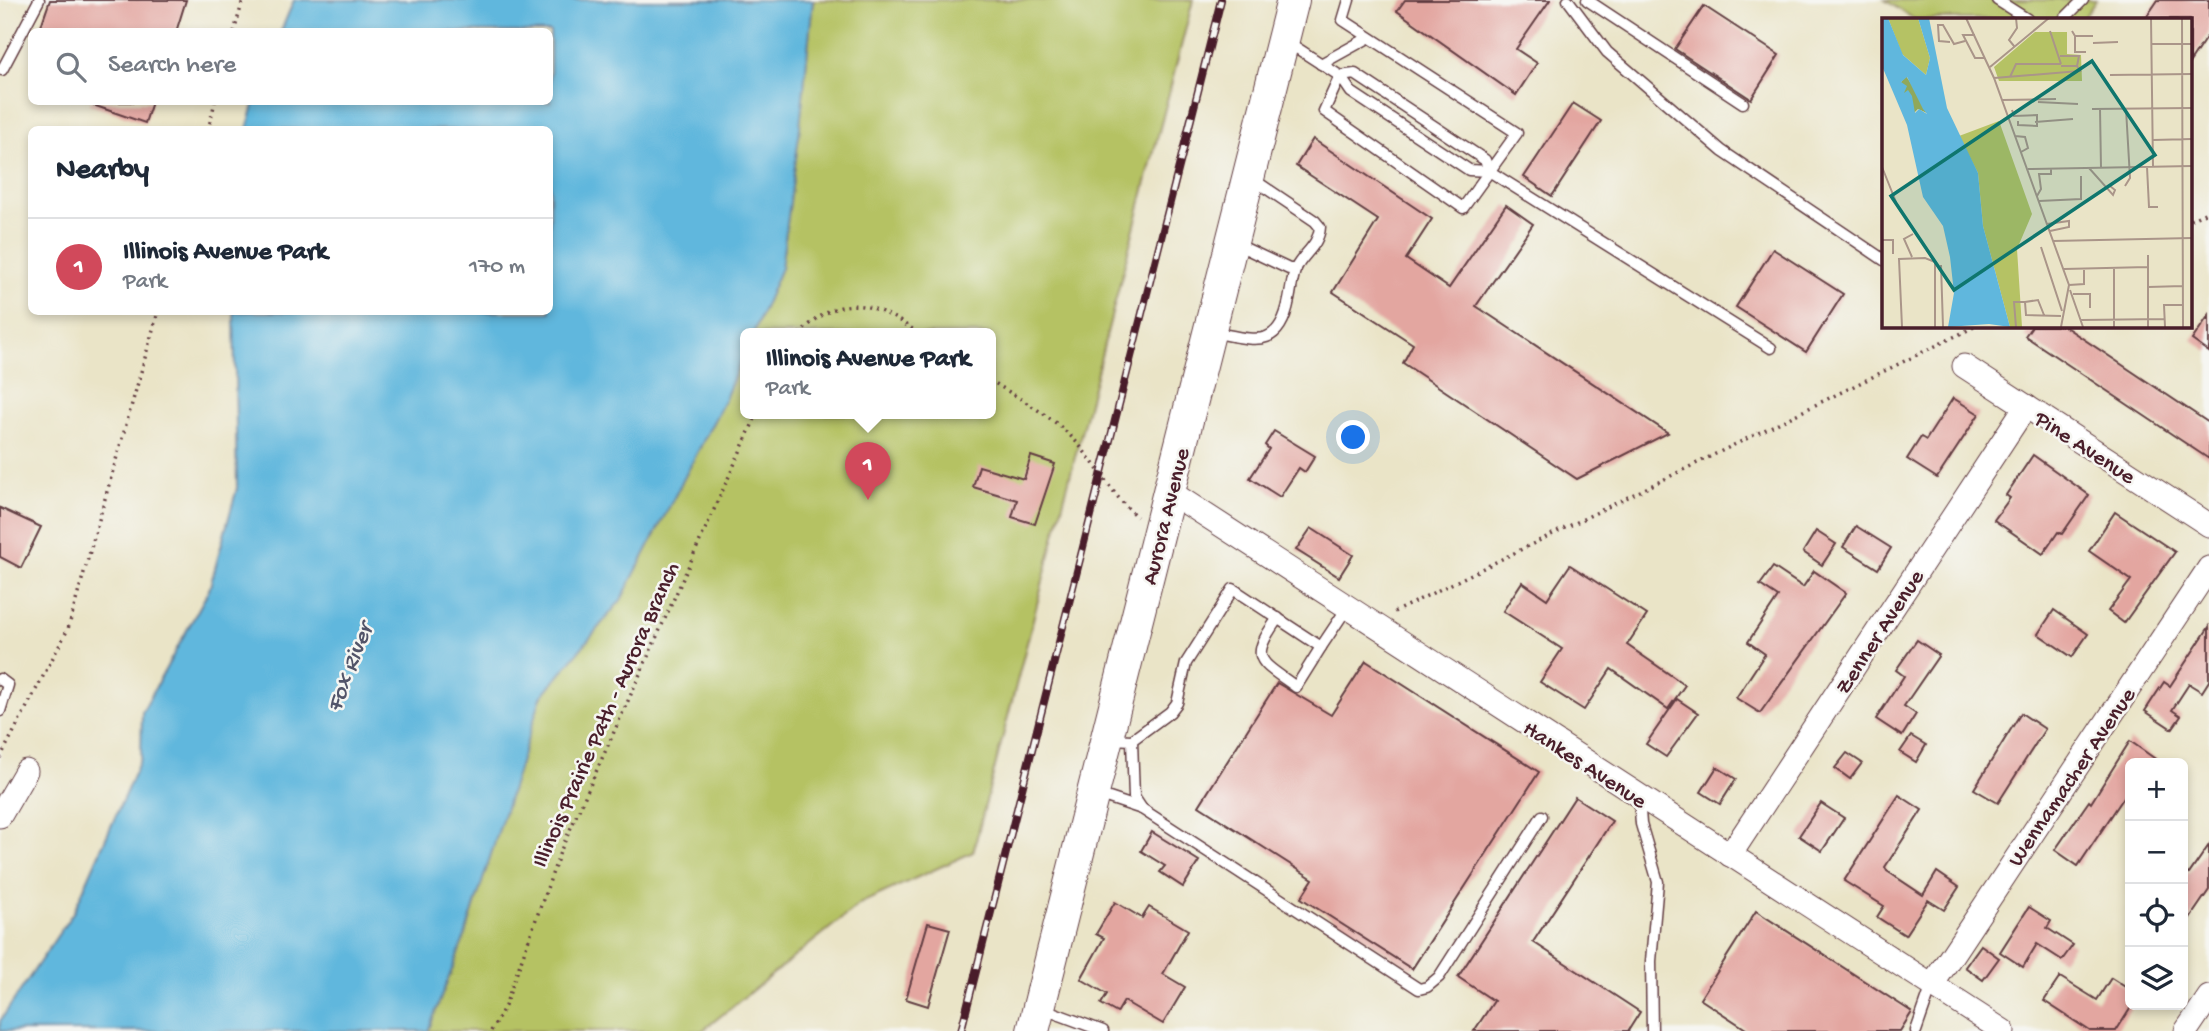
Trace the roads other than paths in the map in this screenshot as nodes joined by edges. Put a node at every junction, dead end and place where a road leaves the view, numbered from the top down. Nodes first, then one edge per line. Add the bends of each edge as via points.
1 (39, 0) edge
2 (1293, 0) edge
3 (1349, 0) edge
4 (1568, 0) edge
5 (1587, 0) edge
6 (1997, 0) edge
7 (2083, 0) edge
8 (2025, 18) edge
9 (2065, 18) edge
10 (1368, 38) junction
11 (1283, 39) junction
12 (1321, 64) junction
13 (2, 70) dead end
14 (1340, 76) junction
15 (1743, 103) dead end
16 (1489, 171) junction
17 (1248, 176) junction
18 (1232, 242) junction
19 (1882, 259) edge
20 (1296, 269) junction
21 (1210, 332) junction
22 (1771, 348) dead end
23 (1964, 366) dead end
24 (2026, 406) junction
25 (1170, 492) junction
26 (2209, 526) edge
27 (2209, 568) edge
28 (1346, 608) junction
29 (1278, 618) junction
30 (1321, 647) junction
31 (0, 679) edge
32 (0, 710) edge
33 (1118, 739) junction
34 (26, 771) dead end
35 (1092, 792) junction
36 (1639, 797) junction
37 (1142, 808) junction
38 (0, 816) edge
39 (1542, 816) dead end
40 (1730, 855) junction
41 (1932, 985) junction
42 (2209, 997) edge
43 (1036, 1019) edge
44 (1103, 1031) edge
45 (1652, 1031) edge
46 (1916, 1031) edge
47 (2004, 1031) edge
48 (2186, 1031) edge

1 - 13 lane
2 - 11 main road, Aurora Avenue
3 - 10 lane via 1343,20
4 - 19 lane via 1607,52 1723,151
5 - 15 lane
6 - 8 lane
7 - 9 lane
10 - 12 lane
10 - 16 lane via 1517,133
11 - 12 lane
11 - 17 main road, Aurora Avenue
12 - 14 lane
14 - 16 lane via 1351,92 1469,170
14 - 16 lane via 1355,74 1485,160
14 - 16 lane via 1324,111 1463,208
16 - 22 lane
17 - 18 main road, Aurora Avenue
17 - 20 lane via 1320,227 1319,237
18 - 20 lane
18 - 21 main road, Aurora Avenue
20 - 21 lane via 1279,331 1266,339
21 - 25 main road, Aurora Avenue
23 - 24 street, Pine Avenue
24 - 26 street, Pine Avenue
24 - 40 street, Zenner Avenue
25 - 28 street, Hankes Avenue
25 - 33 main road, Aurora Avenue
27 - 41 street, Wennamacher Avenue
28 - 30 lane
28 - 36 street, Hankes Avenue
29 - 30 lane
29 - 30 lane via 1262,641 1260,655 1265,665 1296,687
29 - 33 lane via 1233,589 1186,663 1177,703 1170,712
31 - 32 lane via 8,685
33 - 35 main road, Aurora Avenue
33 - 37 lane via 1134,797
34 - 38 street
35 - 37 lane
35 - 43 main road, Aurora Avenue
36 - 40 street, Hankes Avenue
36 - 45 lane via 1641,824 1658,882 1651,961
37 - 39 lane via 1419,989 1439,977
40 - 41 street, Hankes Avenue
41 - 46 lane
41 - 47 street, Hankes Avenue
42 - 48 street
43 - 44 lane

